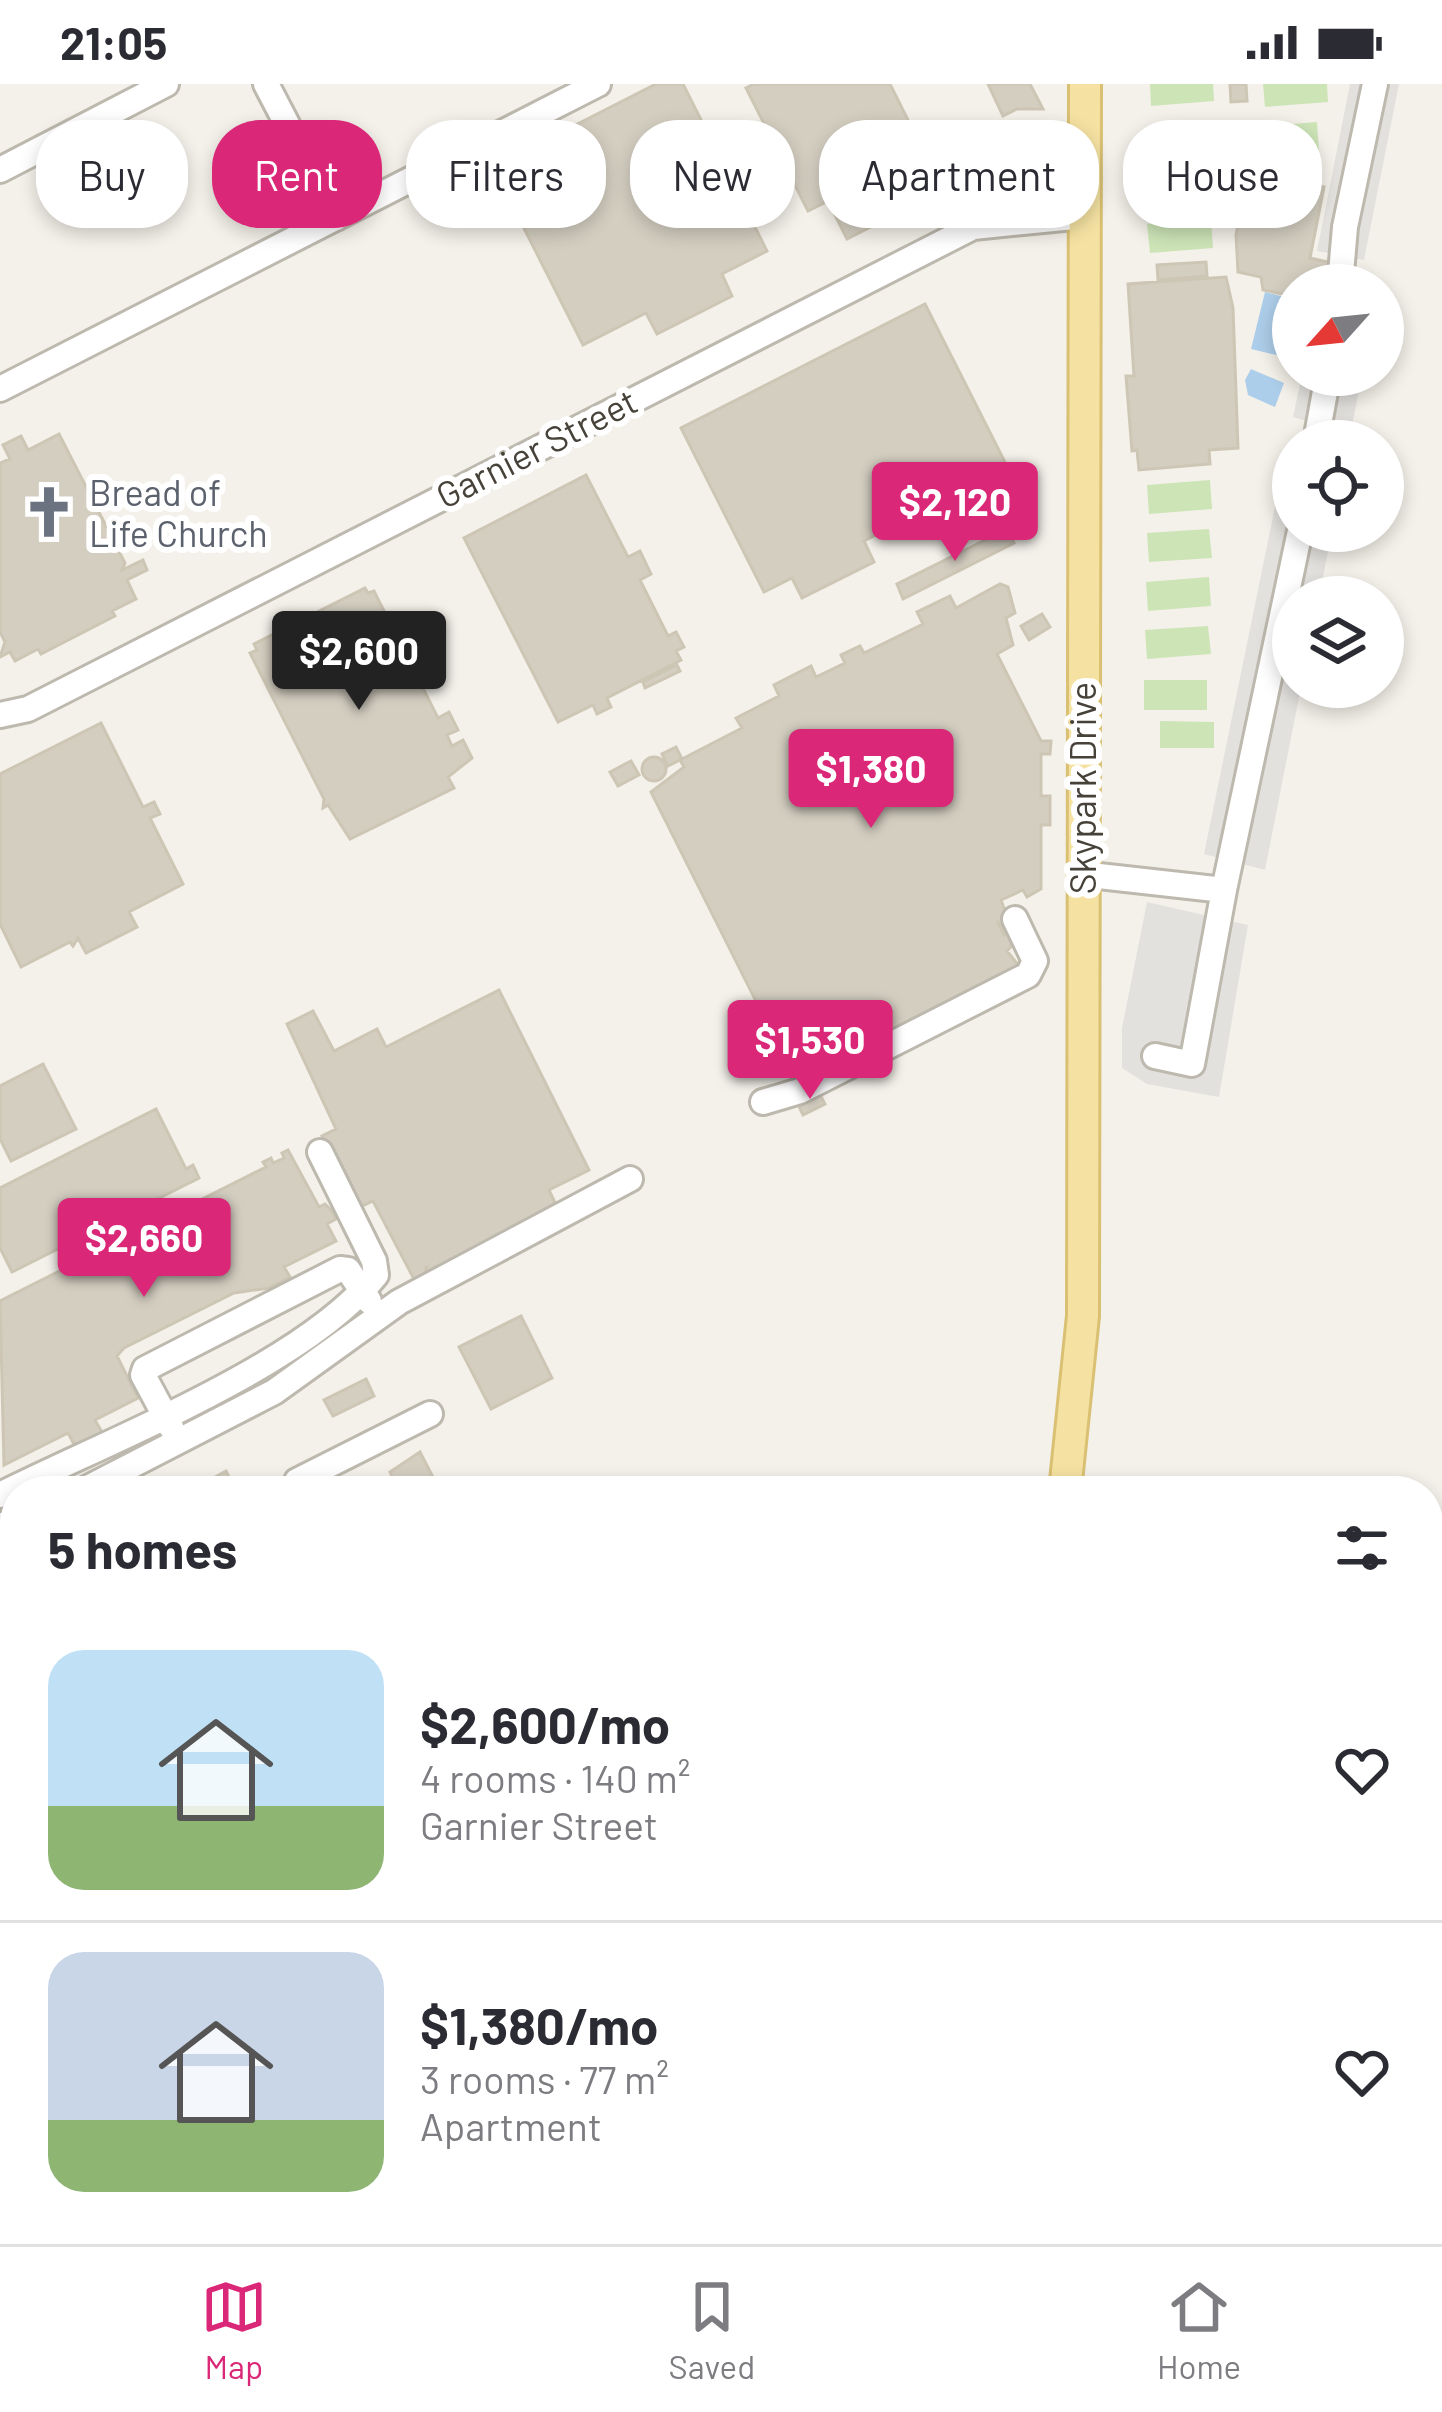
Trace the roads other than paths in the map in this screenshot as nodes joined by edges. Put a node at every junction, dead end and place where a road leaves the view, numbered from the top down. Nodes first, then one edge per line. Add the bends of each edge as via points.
1 (166, 84) edge
2 (266, 84) edge
3 (598, 84) edge
4 (1085, 84) edge
5 (1375, 84) edge
6 (285, 120) edge
7 (1085, 120) edge
8 (0, 170) edge
9 (382, 194) edge
10 (316, 228) edge
11 (970, 228) edge
12 (1084, 228) edge
13 (1342, 264) edge
14 (0, 389) edge
15 (1296, 552) edge
16 (0, 715) edge
17 (1081, 874) junction
18 (1224, 890) junction
19 (1015, 919) dead end
20 (1081, 965) junction
21 (1034, 970) junction
22 (1155, 1056) dead end
23 (763, 1102) dead end
24 (320, 1153) dead end
25 (630, 1179) dead end
26 (363, 1292) junction
27 (381, 1318) junction
28 (163, 1413) junction
29 (430, 1414) dead end
30 (178, 1442) junction
31 (38, 1476) edge
32 (111, 1476) edge
33 (307, 1476) edge
34 (1067, 1476) edge

1 - 8 street
2 - 6 street
3 - 9 street
4 - 7 main road, Skypark Drive
5 - 13 street
10 - 14 street
11 - 16 street, Garnier Street via 28,709
12 - 17 main road, Skypark Drive
15 - 18 street
17 - 18 street
17 - 20 main road, Skypark Drive
18 - 22 street via 1192,1064
19 - 21 street
20 - 21 street
20 - 34 main road, Skypark Drive via 1083,1316
21 - 23 street via 800,1091
24 - 26 street via 374,1261 376,1275
25 - 27 street
26 - 27 street
26 - 28 street via 277,1358
26 - 28 street via 340,1269 146,1369
27 - 30 street via 274,1392
28 - 30 street
28 - 31 street
29 - 33 street
30 - 32 street

